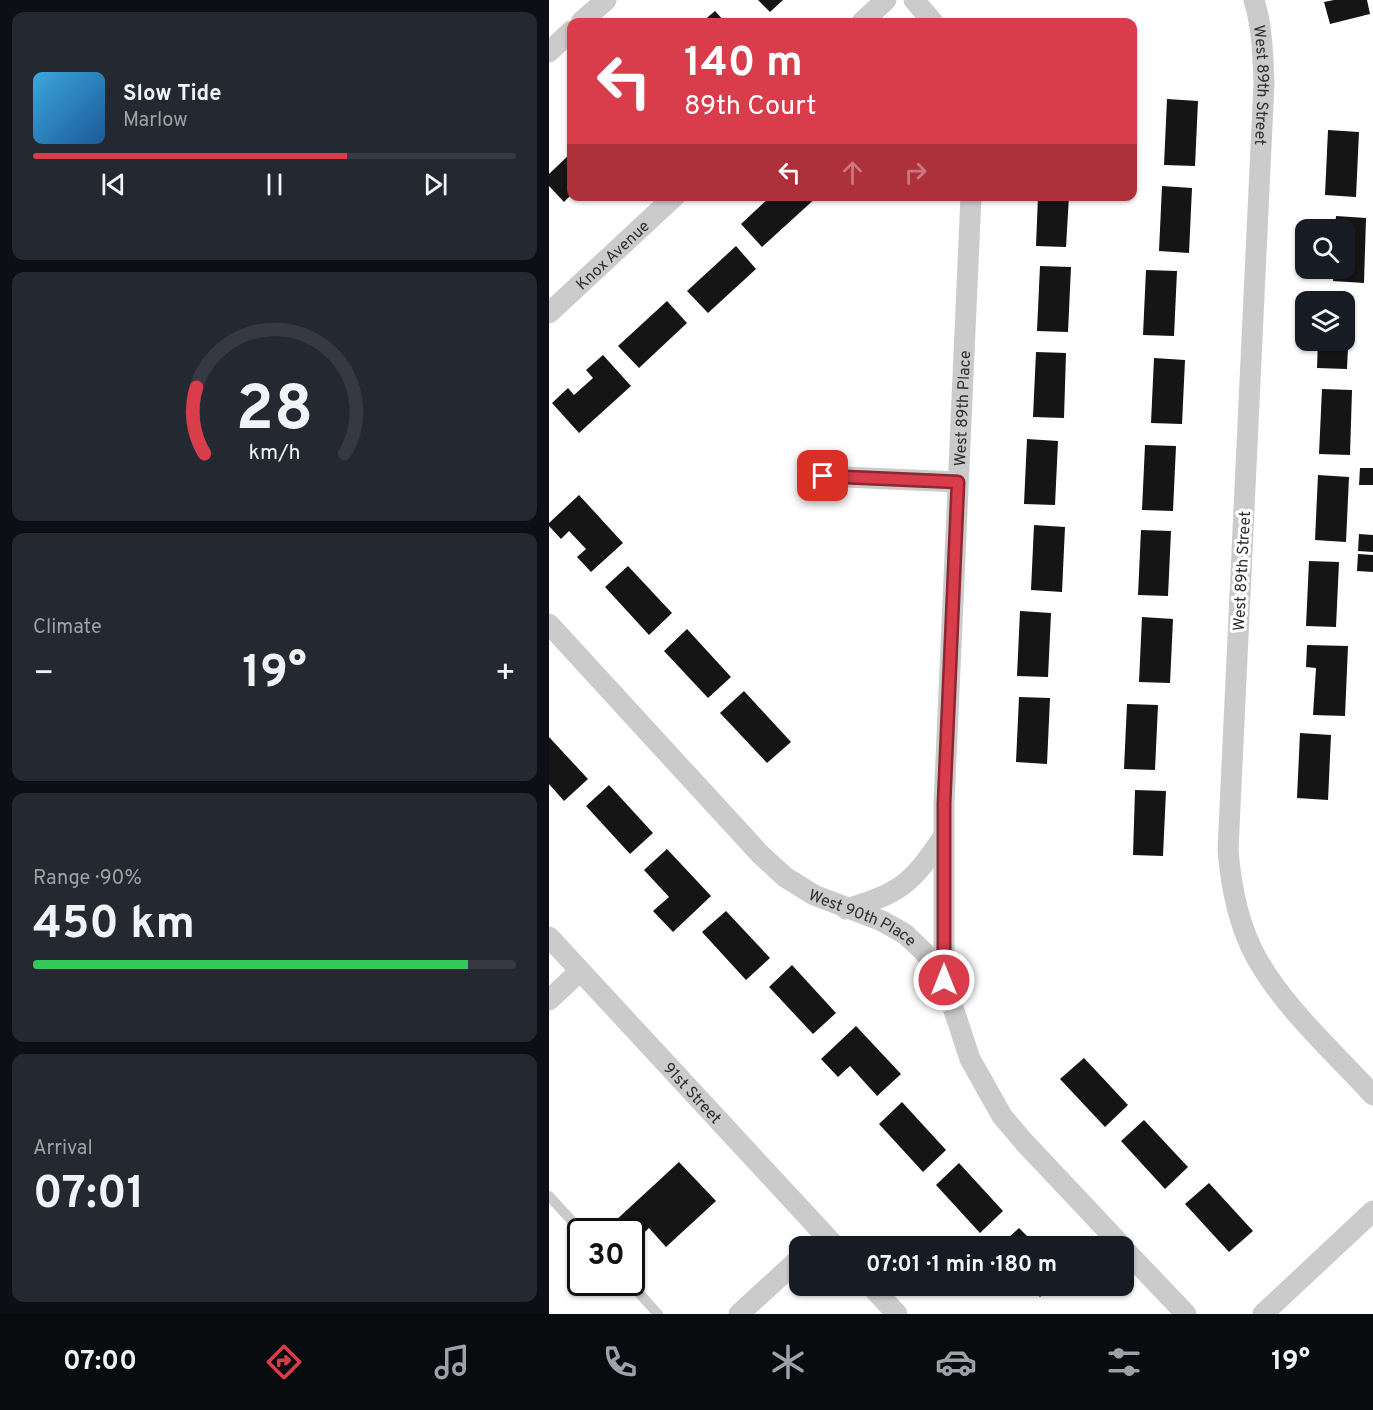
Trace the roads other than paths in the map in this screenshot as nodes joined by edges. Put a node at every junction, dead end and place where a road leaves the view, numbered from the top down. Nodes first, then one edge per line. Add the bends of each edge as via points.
1 (606, 0) edge
2 (886, 0) edge
3 (914, 0) edge
4 (1254, 0) edge
5 (586, 18) edge
6 (866, 18) edge
7 (930, 18) edge
8 (567, 36) edge
9 (549, 52) edge
10 (670, 201) edge
11 (971, 201) edge
12 (549, 313) edge
13 (823, 476) dead end
14 (958, 482) junction
15 (549, 624) edge
16 (943, 837) junction
17 (846, 909) junction
18 (549, 937) edge
19 (580, 971) junction
20 (944, 980) junction
21 (549, 1000) edge
22 (1373, 1095) edge
23 (549, 1196) edge
24 (1373, 1211) edge
25 (569, 1218) edge
26 (819, 1236) edge
27 (1113, 1236) edge
28 (1134, 1259) edge
29 (789, 1268) edge
30 (642, 1296) edge
31 (880, 1296) edge
32 (658, 1314) edge
33 (739, 1314) edge
34 (897, 1314) edge
35 (1186, 1314) edge
36 (1263, 1314) edge

1 - 5 street
2 - 6 street
3 - 7 street
4 - 22 street, West 89th Street via 1264,83 1228,850 1231,882 1240,920 1271,981
8 - 9 street
10 - 12 street, Knox Avenue
11 - 14 street, West 89th Place
13 - 14 street
14 - 16 street, West 89th Place
15 - 17 street, West 90th Place via 760,854 814,896
16 - 17 street via 923,867 898,891
16 - 20 street, West 89th Place
17 - 20 street, West 90th Place via 905,934
18 - 19 street, 91st Street
19 - 21 street
19 - 26 street, 91st Street
20 - 27 street, West 90th Place via 970,1059 1002,1116
23 - 25 lane
24 - 36 street
28 - 35 street, West 90th Place
29 - 33 street
30 - 32 lane
31 - 34 street

